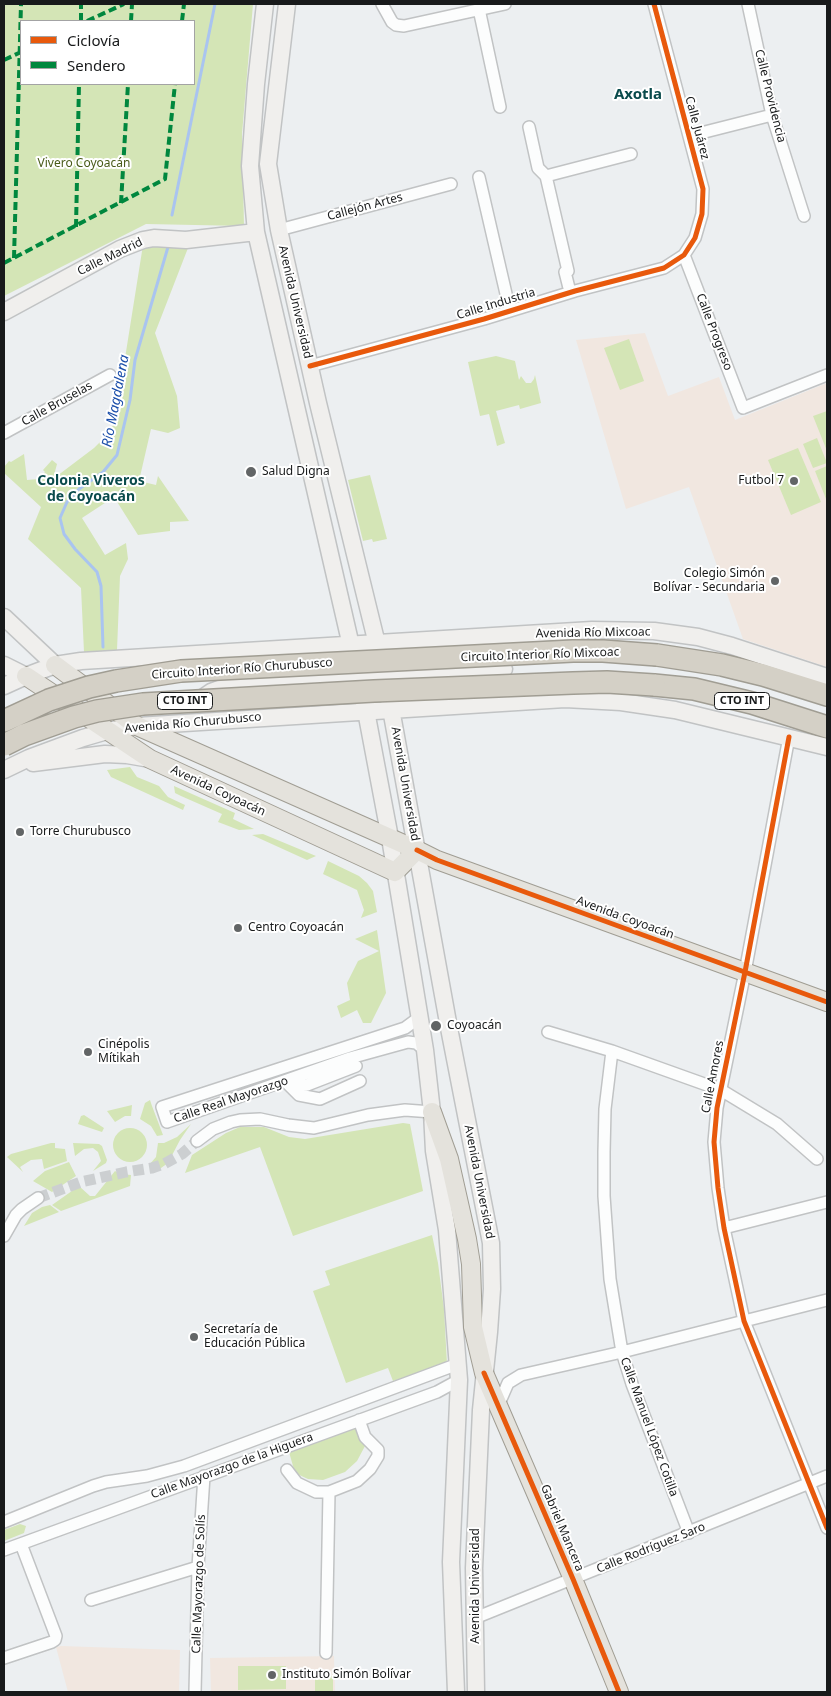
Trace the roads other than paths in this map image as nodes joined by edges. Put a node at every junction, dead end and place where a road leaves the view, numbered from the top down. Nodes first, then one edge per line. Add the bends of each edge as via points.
1 (265, 4) edge
2 (287, 4) edge
3 (382, 4) edge
4 (505, 4) edge
5 (654, 4) edge
6 (748, 4) edge
7 (479, 10) junction
8 (500, 108) dead end
9 (772, 115) junction
10 (529, 127) dead end
11 (689, 136) junction
12 (631, 154) dead end
13 (546, 176) junction
14 (479, 177) dead end
15 (452, 184) dead end
16 (804, 216) dead end
17 (279, 230) junction
18 (256, 232) junction
19 (684, 255) junction
20 (574, 291) junction
21 (510, 311) junction
22 (4, 312) edge
23 (310, 366) junction
24 (110, 375) dead end
25 (827, 375) edge
26 (4, 433) edge
27 (4, 617) edge
28 (525, 634) junction
29 (352, 645) junction
30 (4, 665) edge
31 (56, 665) junction
32 (504, 669) junction
33 (372, 670) junction
34 (26, 676) junction
35 (827, 677) edge
36 (4, 686) edge
37 (827, 695) edge
38 (523, 701) junction
39 (391, 709) junction
40 (366, 711) junction
41 (4, 721) edge
42 (190, 722) junction
43 (137, 726) junction
44 (827, 727) edge
45 (107, 731) junction
46 (789, 737) junction
47 (4, 744) edge
48 (827, 747) edge
49 (150, 759) junction
50 (6, 765) edge
51 (390, 838) junction
52 (417, 850) junction
53 (395, 872) junction
54 (745, 972) junction
55 (827, 1002) edge
56 (420, 1017) junction
57 (548, 1032) dead end
58 (425, 1050) junction
59 (612, 1051) junction
60 (351, 1057) junction
61 (360, 1081) dead end
62 (287, 1083) junction
63 (721, 1090) junction
64 (432, 1112) junction
65 (197, 1141) tunnel mouth
66 (817, 1159) dead end
67 (38, 1198) tunnel mouth
68 (827, 1202) edge
69 (724, 1228) junction
70 (4, 1236) edge
71 (827, 1300) edge
72 (744, 1321) junction
73 (622, 1352) junction
74 (458, 1364) junction
75 (484, 1373) junction
76 (459, 1380) junction
77 (498, 1406) junction
78 (481, 1410) junction
79 (359, 1420) junction
80 (287, 1470) dead end
81 (204, 1476) junction
82 (827, 1476) edge
83 (809, 1484) junction
84 (329, 1492) junction
85 (4, 1522) edge
86 (827, 1528) edge
87 (688, 1533) junction
88 (21, 1544) junction
89 (4, 1550) edge
90 (198, 1567) junction
91 (574, 1579) junction
92 (91, 1600) dead end
93 (475, 1618) junction
94 (326, 1653) dead end
95 (4, 1658) edge
96 (195, 1692) edge
97 (456, 1692) edge
98 (476, 1692) edge
99 (619, 1692) edge

1 - 18 main road, Avenida Universidad via 250,166
2 - 17 main road, Avenida Universidad via 268,164
3 - 7 street via 392,22 404,26
4 - 7 street
5 - 11 street, Calle Juárez
6 - 9 street, Calle Providencia
7 - 8 street
9 - 11 street
9 - 16 street, Calle Providencia
10 - 13 street via 538,168
11 - 19 street, Calle Juárez via 703,189 702,214 695,238
12 - 13 street
13 - 20 street via 568,271 565,272 570,292
14 - 21 street
15 - 17 street, Callejón Artes
17 - 23 main road, Avenida Universidad
18 - 22 main road, Calle Madrid via 186,240 143,240
18 - 29 main road, Avenida Universidad
19 - 20 street, Calle Industria via 664,268
19 - 25 street, Calle Progreso via 743,408
20 - 21 street, Calle Industria
21 - 23 street, Calle Industria
23 - 33 main road, Avenida Universidad
24 - 26 street, Calle Bruselas
27 - 31 main road
28 - 32 main road via 508,652
28 - 33 main road, Avenida Río Mixcoac / CTO INT
28 - 35 main road, Avenida Río Mixcoac / CTO INT via 654,631 698,637
29 - 31 main road, CTO INT
29 - 33 main road, Avenida Universidad
29 - 33 main road, Avenida Río Mixcoac / CTO INT
30 - 34 main road
31 - 34 main road, CTO INT
31 - 43 main road, Avenida Coyoacán
32 - 33 main road
32 - 38 main road via 511,689
33 - 37 highway, Circuito Interior Río Mixcoac / CTO INT, bridge via 604,651 722,665
33 - 39 main road, Avenida Universidad
33 - 40 main road, Avenida Universidad
33 - 41 highway, Circuito Interior Río Churubusco / CTO INT, bridge via 181,672 140,677 66,694
33 - 42 main road via 225,686 198,701 192,709
33 - 44 highway, CTO INT, bridge via 694,689
33 - 47 highway, CTO INT, bridge via 90,713 48,725
34 - 36 main road, CTO INT
34 - 45 main road, Avenida Coyoacán
38 - 39 main road, CTO INT
38 - 46 main road, CTO INT via 621,702 675,710
39 - 40 main road, Avenida Río Churubusco / CTO INT
39 - 52 main road, Avenida Universidad
40 - 42 main road, Avenida Río Churubusco / CTO INT
40 - 51 main road, Avenida Universidad
42 - 43 main road, Avenida Río Churubusco / CTO INT
43 - 45 main road, Avenida Río Churubusco / CTO INT
43 - 51 main road, Avenida Coyoacán
45 - 49 main road, Avenida Coyoacán
45 - 50 main road, Avenida Río Churubusco / CTO INT
46 - 48 main road, CTO INT
46 - 54 street, Calle Amores
49 - 50 main road via 105,754
49 - 53 main road, Avenida Coyoacán
51 - 52 main road, Avenida Coyoacán
51 - 53 main road, Avenida Universidad
52 - 53 main road
52 - 54 main road, Avenida Coyoacán
52 - 75 main road, Avenida Universidad via 491,1243 492,1289
53 - 56 main road, Avenida Universidad
54 - 55 main road, Avenida Coyoacán
54 - 63 street, Calle Amores
56 - 58 main road, Avenida Universidad
56 - 60 street, Calle Real Mayorazgo via 408,1027
57 - 59 street
58 - 60 street, Calle Real Mayorazgo via 408,1042
58 - 64 main road, Avenida Universidad
59 - 63 street
59 - 73 street, Calle Manuel López Cotilla via 605,1109 604,1196 610,1279
60 - 62 street, Calle Real Mayorazgo
60 - 62 street, Calle Real Mayorazgo via 162,1107 167,1122
61 - 62 street via 320,1098 299,1095
63 - 66 street via 778,1124
63 - 69 street, Calle Amores via 714,1142
64 - 65 street, Calle Real Mayorazgo via 405,1110 368,1115 314,1128 260,1119 240,1120 213,1129
64 - 74 main road, Avenida Universidad via 434,1151 447,1230
64 - 75 main road, Gabriel Mancera via 450,1159 467,1239 473,1327
67 - 70 street via 22,1208
68 - 69 street
69 - 72 street, Calle Amores
71 - 72 street
72 - 73 street
72 - 83 street, Calle Amores
73 - 77 street via 521,1375 508,1383
73 - 87 street, Calle Manuel López Cotilla
74 - 76 main road, Avenida Universidad
74 - 85 street via 184,1466 93,1486
75 - 77 main road, Gabriel Mancera
75 - 78 main road, Avenida Universidad
76 - 78 main road
76 - 79 street, Calle Mayorazgo de la Higuera via 437,1392
76 - 97 main road, Avenida Universidad via 450,1562
77 - 91 main road, Gabriel Mancera
78 - 93 main road, Avenida Universidad
79 - 81 street, Calle Mayorazgo de la Higuera
79 - 84 street via 365,1437 378,1450 378,1456 370,1470 357,1481
80 - 84 street via 304,1487 316,1492
81 - 88 street, Calle Mayorazgo de la Higuera
81 - 90 street, Calle Mayorazgo de Solís
82 - 83 street, Calle Rodríguez Saro
83 - 86 street, Calle Amores
83 - 87 street, Calle Rodríguez Saro
84 - 94 street
87 - 91 street, Calle Rodríguez Saro
88 - 89 street, Calle Mayorazgo de la Higuera
88 - 95 street via 56,1636 52,1642
90 - 92 street
90 - 96 street, Calle Mayorazgo de Solís
91 - 93 street, Calle Rodríguez Saro
91 - 99 main road, Gabriel Mancera
93 - 98 main road, Avenida Universidad

